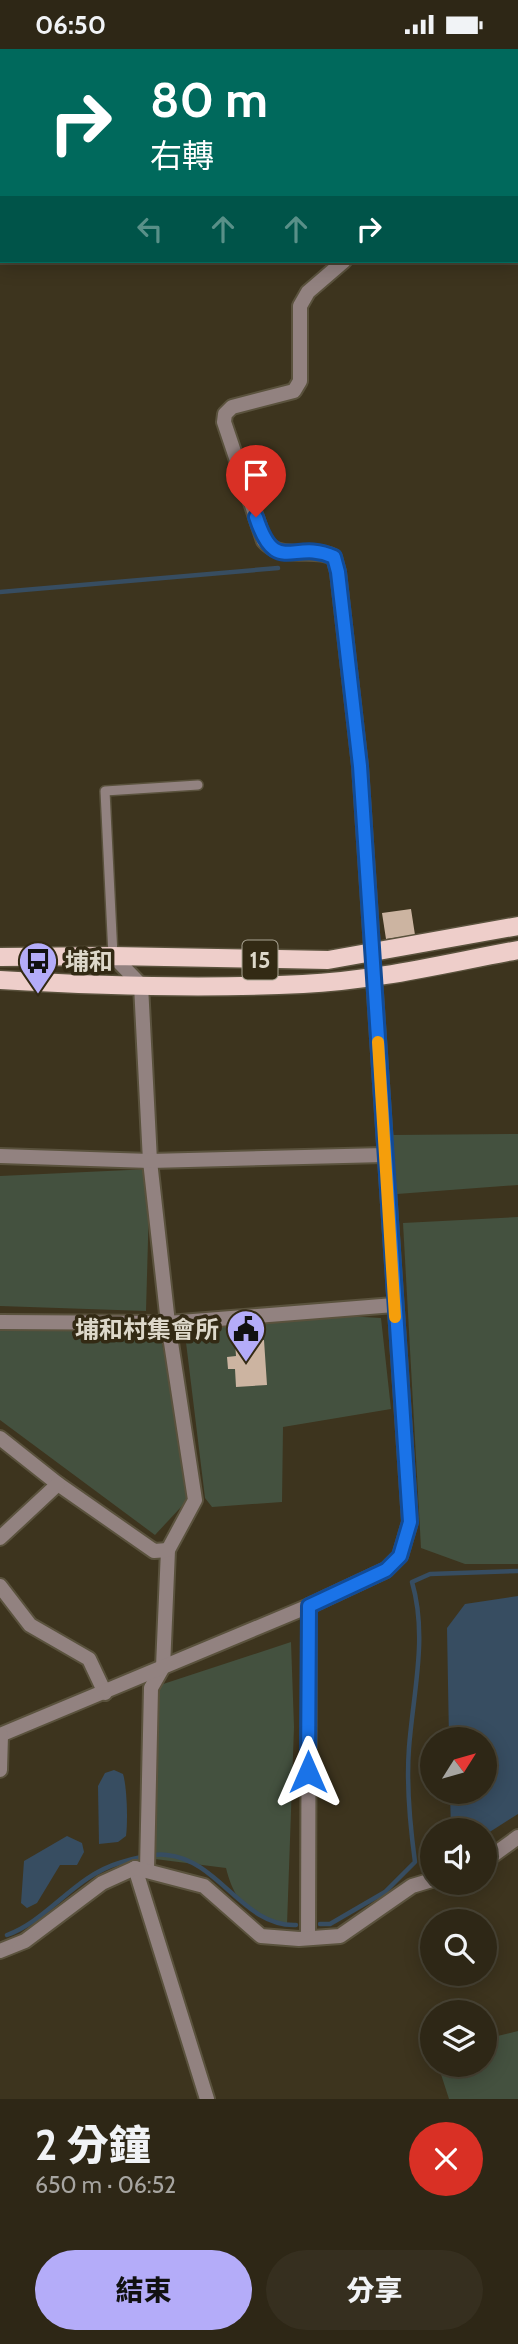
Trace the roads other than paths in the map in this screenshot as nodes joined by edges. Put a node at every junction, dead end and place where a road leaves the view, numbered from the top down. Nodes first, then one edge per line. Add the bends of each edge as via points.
1 (342, 263) edge
2 (198, 785) dead end
3 (518, 926) edge
4 (518, 950) edge
5 (373, 953) junction
6 (113, 956) junction
7 (0, 957) edge
8 (374, 976) junction
9 (0, 981) edge
10 (141, 985) junction
11 (384, 1155) junction
12 (0, 1156) edge
13 (150, 1161) junction
14 (394, 1305) junction
15 (0, 1322) edge
16 (168, 1322) junction
17 (0, 1438) edge
18 (58, 1484) junction
19 (0, 1538) edge
20 (168, 1551) junction
21 (0, 1586) edge
22 (309, 1606) junction
23 (163, 1667) junction
24 (105, 1693) junction
25 (1, 1735) edge
26 (0, 1770) edge
27 (518, 1837) edge
28 (497, 1852) edge
29 (141, 1869) junction
30 (420, 1884) edge
31 (308, 1938) junction
32 (0, 1951) edge
33 (207, 2099) edge

1 - 5 street via 308,292 300,306 300,381 294,391 232,407 224,422 264,541 278,552 323,552 334,557 360,766
2 - 6 lane via 105,791
3 - 5 main road, 15
4 - 8 main road, 15
5 - 6 main road, 15 via 328,960
5 - 8 street
6 - 7 main road, 15
6 - 10 street
8 - 10 main road, 15 via 304,984
8 - 11 street
9 - 10 main road, 15
10 - 13 street
11 - 13 street
11 - 14 street
12 - 13 street
13 - 16 street
14 - 16 street
14 - 22 street via 410,1522 405,1543 386,1570
15 - 16 street
16 - 20 street via 195,1500
17 - 18 street
18 - 19 street
18 - 20 street via 154,1551
20 - 23 street
21 - 24 street via 30,1625 89,1659
22 - 23 street
22 - 31 street
23 - 24 street
23 - 29 street via 151,1688
24 - 25 street
25 - 26 street
27 - 28 street
29 - 31 street via 204,1886 261,1936
29 - 32 street via 102,1883 25,1941
29 - 33 street
30 - 31 street via 340,1936

